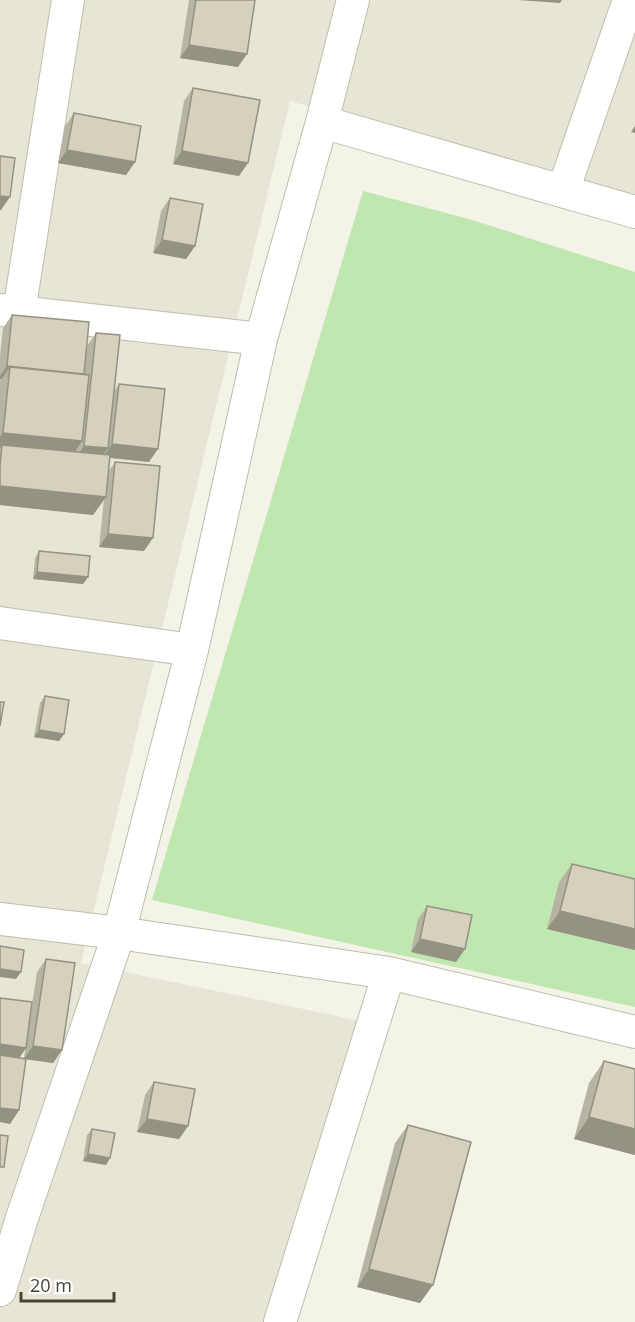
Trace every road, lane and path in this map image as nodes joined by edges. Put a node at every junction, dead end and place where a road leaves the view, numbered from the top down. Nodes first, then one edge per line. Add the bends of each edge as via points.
1 (68, 0) edge
2 (353, 0) edge
3 (628, 0) edge
4 (322, 122) junction
5 (563, 191) junction
6 (635, 212) edge
7 (10, 311) edge
8 (261, 339) junction
9 (0, 623) edge
10 (192, 650) junction
11 (0, 920) edge
12 (119, 933) junction
13 (389, 973) junction
14 (635, 1032) edge
15 (11, 1217) edge
16 (0, 1290) edge
17 (280, 1322) edge

1 - 7 street
2 - 4 street
3 - 5 street
4 - 5 street
4 - 8 street
5 - 6 street
7 - 8 street
8 - 10 street
9 - 10 street
10 - 12 street
11 - 12 street
12 - 13 street
12 - 15 street
13 - 14 street
13 - 17 street
15 - 16 street

